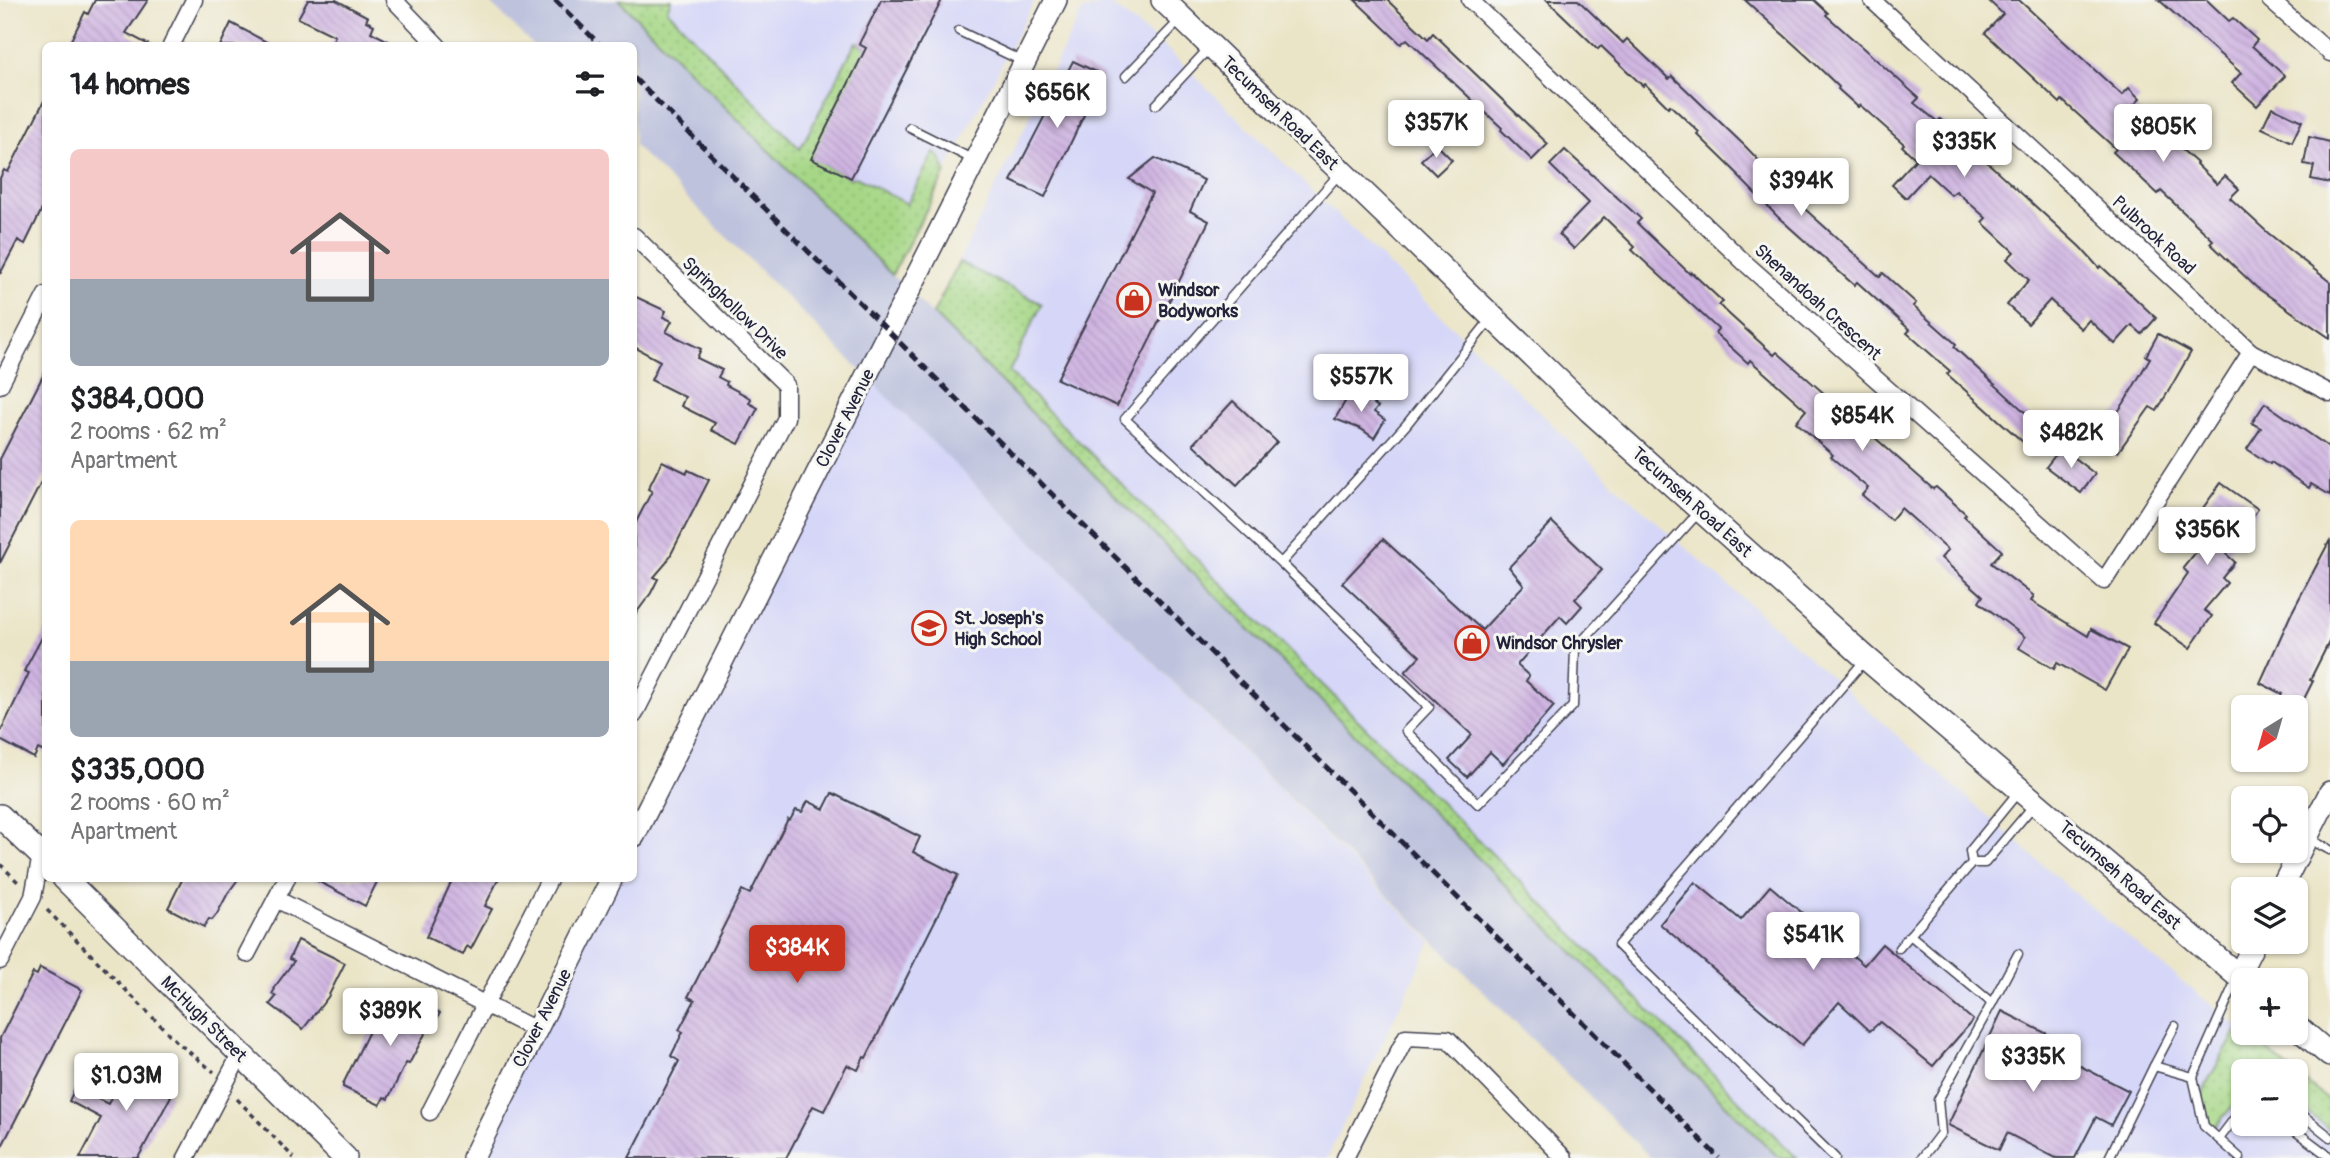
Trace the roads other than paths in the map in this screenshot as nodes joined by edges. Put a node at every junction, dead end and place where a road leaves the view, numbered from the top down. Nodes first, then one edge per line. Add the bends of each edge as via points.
1 (194, 0) edge
2 (394, 0) edge
3 (1056, 0) edge
4 (1163, 0) edge
5 (1470, 0) edge
6 (1872, 0) edge
7 (2270, 0) edge
8 (1182, 18) junction
9 (959, 31) dead end
10 (174, 42) edge
11 (435, 42) edge
12 (1211, 46) junction
13 (2330, 53) edge
14 (1024, 62) junction
15 (1126, 76) dead end
16 (1156, 105) dead end
17 (910, 128) dead end
18 (974, 160) junction
19 (1341, 171) junction
20 (637, 239) edge
21 (42, 303) edge
22 (1492, 317) junction
23 (2251, 352) junction
24 (0, 385) edge
25 (2330, 393) edge
26 (1701, 510) junction
27 (1281, 563) junction
28 (1866, 658) junction
29 (637, 709) edge
30 (2330, 792) edge
31 (2028, 796) junction
32 (0, 816) edge
33 (637, 830) edge
34 (2308, 836) edge
35 (2308, 839) edge
36 (2330, 850) edge
37 (42, 852) edge
38 (42, 862) edge
39 (1972, 863) junction
40 (68, 882) edge
41 (285, 882) edge
42 (548, 882) edge
43 (610, 882) edge
44 (276, 899) junction
45 (1910, 935) junction
46 (1899, 948) dead end
47 (247, 954) dead end
48 (2018, 954) dead end
49 (0, 961) edge
50 (2231, 969) edge
51 (2231, 999) edge
52 (1992, 1003) junction
53 (484, 1006) junction
54 (2175, 1026) dead end
55 (536, 1030) junction
56 (2308, 1034) edge
57 (2327, 1047) edge
58 (240, 1055) junction
59 (2154, 1066) junction
60 (2193, 1077) junction
61 (430, 1112) dead end
62 (2308, 1120) edge
63 (2231, 1123) edge
64 (2302, 1136) edge
65 (2330, 1137) edge
66 (2219, 1139) junction
67 (2330, 1157) edge
68 (186, 1158) edge
69 (345, 1158) edge
70 (472, 1158) edge
71 (1345, 1158) edge
72 (1564, 1158) edge
73 (1835, 1158) edge
74 (1922, 1158) edge
75 (2109, 1158) edge
76 (2240, 1158) edge

1 - 10 street
2 - 11 street
3 - 14 street, Clover Avenue
4 - 8 main road, Tecumseh Road East
5 - 23 street, Shenandoah Crescent via 1744,262 2104,581
6 - 23 street, Pulbrook Road
7 - 13 street
8 - 12 main road, Tecumseh Road East
8 - 15 lane
9 - 14 lane
12 - 16 lane
12 - 19 main road, Tecumseh Road East
14 - 18 street, Clover Avenue
17 - 18 lane
18 - 33 street, Clover Avenue
19 - 22 main road, Tecumseh Road East
19 - 27 lane via 1125,419
20 - 29 street, Springhollow Drive via 786,384 786,418
21 - 24 street
22 - 26 main road, Tecumseh Road East
22 - 27 lane via 1406,425
23 - 25 street, Pulbrook Road
26 - 27 lane via 1576,649 1573,706 1478,804 1406,731 1429,707
26 - 28 main road, Tecumseh Road East
28 - 31 main road, Tecumseh Road East
28 - 73 lane via 1618,945
30 - 34 street
31 - 39 lane via 1970,851
31 - 39 lane via 1985,863
31 - 50 main road, Tecumseh Road East
32 - 37 main road
35 - 36 lane
38 - 49 street via 33,897
39 - 45 lane
40 - 58 main road, McHugh Street
41 - 44 street
42 - 53 street
43 - 55 street, Clover Avenue
44 - 47 street
44 - 53 street
45 - 46 lane
45 - 52 lane
48 - 52 lane
51 - 60 lane
52 - 74 lane via 1938,1100 1941,1133
53 - 55 street
53 - 61 street
54 - 59 lane
55 - 70 street, Clover Avenue
56 - 57 main road
58 - 68 street
58 - 69 main road, McHugh Street
59 - 60 lane
59 - 75 lane
60 - 66 lane via 2204,1126
62 - 65 lane
63 - 66 lane
64 - 67 lane
66 - 76 lane
71 - 72 street via 1406,1037 1448,1039

